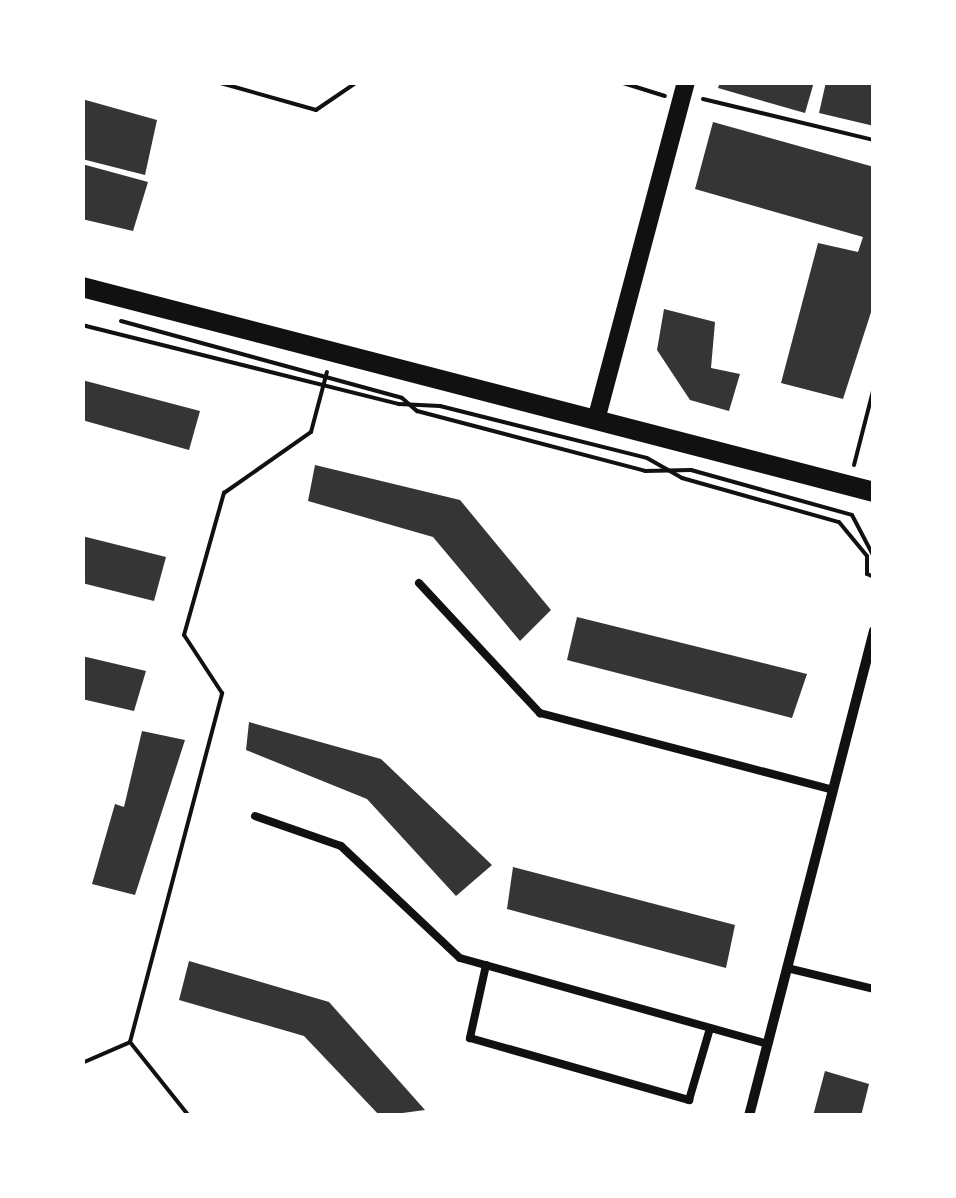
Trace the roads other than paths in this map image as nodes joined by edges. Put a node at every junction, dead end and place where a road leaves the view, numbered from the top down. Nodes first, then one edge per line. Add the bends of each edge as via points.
1 (684, 92) edge
2 (82, 287) edge
3 (596, 420) junction
4 (874, 492) edge
5 (419, 583) dead end
6 (874, 631) edge
7 (860, 682) junction
8 (874, 684) edge
9 (832, 790) junction
10 (255, 816) dead end
11 (486, 965) junction
12 (787, 968) junction
13 (874, 989) edge
14 (710, 1028) junction
15 (768, 1044) junction
16 (749, 1116) edge

1 - 3 street
2 - 3 main road
3 - 4 main road
5 - 9 lane via 540,713
6 - 7 street
7 - 8 lane
7 - 9 street
9 - 12 street
10 - 11 lane via 341,846 460,958
11 - 14 lane
11 - 14 lane via 470,1038 689,1100
12 - 13 lane
12 - 15 street
14 - 15 lane
15 - 16 street

